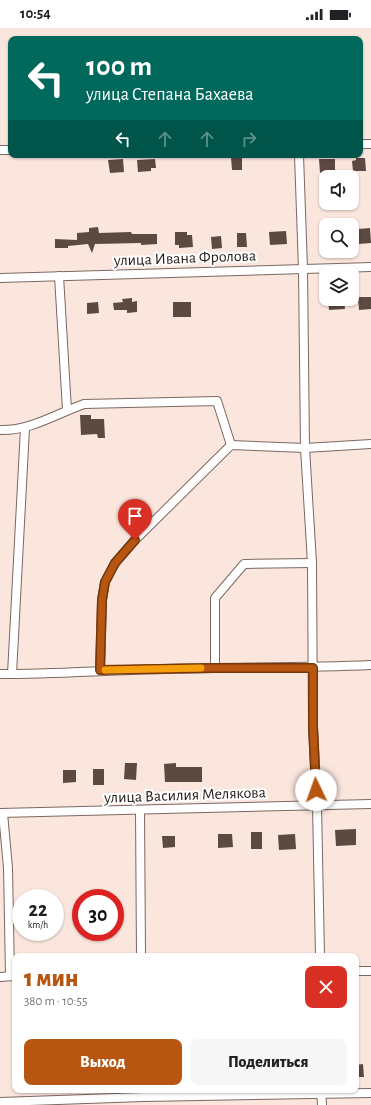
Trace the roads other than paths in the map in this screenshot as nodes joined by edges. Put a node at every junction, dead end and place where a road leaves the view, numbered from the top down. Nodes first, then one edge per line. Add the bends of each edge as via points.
1 (299, 158) edge
2 (371, 267) edge
3 (303, 268) junction
4 (59, 276) junction
5 (0, 278) edge
6 (67, 410) junction
7 (25, 428) junction
8 (0, 430) edge
9 (371, 444) edge
10 (231, 445) junction
11 (305, 448) junction
12 (312, 563) junction
13 (371, 665) edge
14 (214, 668) junction
15 (313, 668) junction
16 (100, 670) junction
17 (0, 674) edge
18 (12, 674) junction
19 (371, 804) edge
20 (317, 805) junction
21 (140, 810) junction
22 (1, 813) edge
23 (141, 953) edge
24 (320, 953) edge
25 (371, 970) edge
26 (359, 971) edge
27 (12, 976) edge
28 (0, 977) edge
29 (232, 1093) edge
30 (321, 1093) edge
31 (359, 1093) edge
32 (371, 1093) edge
33 (144, 1094) edge
34 (0, 1102) edge
35 (322, 1105) edge

1 - 3 street
2 - 3 street, улица Ивана Фролова
3 - 4 street, улица Ивана Фролова
3 - 11 street
4 - 5 street, улица Ивана Фролова
4 - 6 street
6 - 7 street
6 - 10 street via 84,404 217,401
7 - 8 street
7 - 18 street
9 - 11 street
10 - 11 street
10 - 16 street via 115,563 105,582 102,600
11 - 12 street
12 - 14 street via 244,564 215,598
12 - 15 street
13 - 15 street
14 - 15 street
14 - 16 street
15 - 20 street
16 - 18 street
17 - 18 street
19 - 20 street, улица Василия Мелякова
20 - 21 street, улица Василия Мелякова
20 - 24 street
21 - 22 street, улица Василия Мелякова
21 - 23 street
22 - 27 street via 8,868
25 - 26 street
27 - 28 street
29 - 33 street
30 - 35 street
31 - 32 street
33 - 34 street

